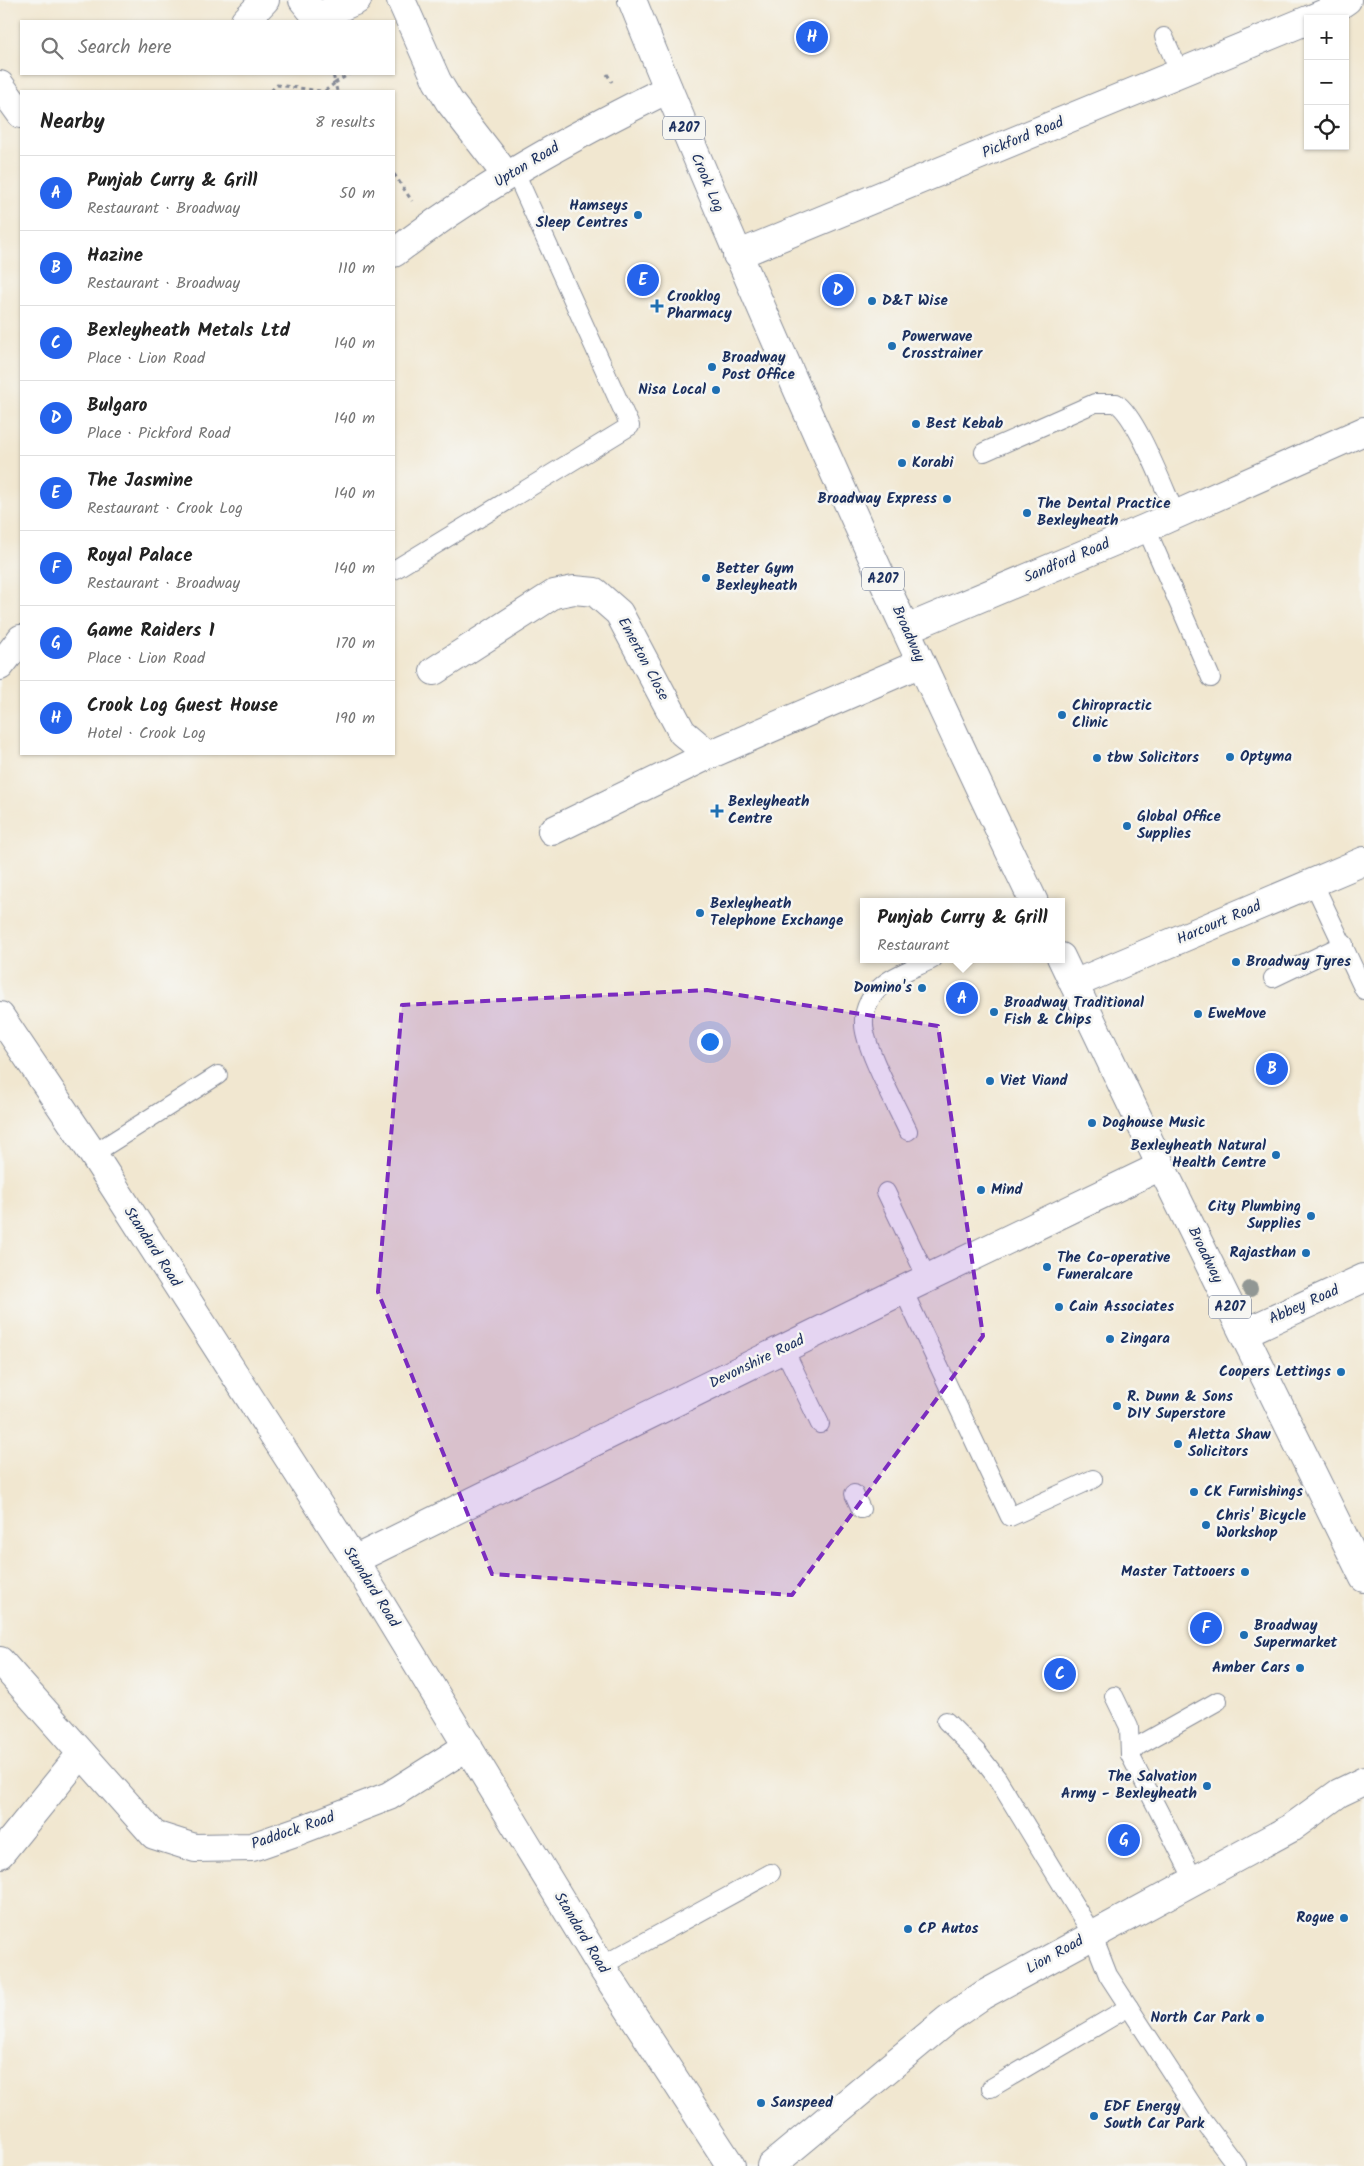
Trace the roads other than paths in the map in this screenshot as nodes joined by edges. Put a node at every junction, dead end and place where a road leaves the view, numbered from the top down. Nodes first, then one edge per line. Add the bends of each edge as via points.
1 (265, 0) edge
2 (303, 0) edge
3 (357, 0) edge
4 (401, 0) edge
5 (632, 0) edge
6 (1347, 0) edge
7 (1319, 15) edge
8 (246, 20) edge
9 (1304, 21) edge
10 (1164, 37) dead end
11 (1180, 73) junction
12 (0, 85) edge
13 (668, 89) junction
14 (20, 113) edge
15 (511, 174) junction
16 (395, 252) edge
17 (737, 255) junction
18 (1364, 431) edge
19 (984, 452) dead end
20 (1176, 515) junction
21 (1146, 528) junction
22 (395, 569) edge
23 (906, 629) junction
24 (20, 640) edge
25 (921, 663) junction
26 (0, 666) edge
27 (434, 671) dead end
28 (1211, 678) dead end
29 (709, 755) junction
30 (552, 831) dead end
31 (1364, 861) edge
32 (1314, 884) junction
33 (1032, 898) edge
34 (1344, 944) junction
35 (925, 963) edge
36 (1064, 963) edge
37 (1273, 978) dead end
38 (1074, 984) junction
39 (1364, 990) edge
40 (0, 1016) edge
41 (218, 1075) dead end
42 (908, 1131) dead end
43 (93, 1154) junction
44 (1161, 1166) junction
45 (886, 1192) dead end
46 (927, 1278) junction
47 (1364, 1278) edge
48 (903, 1290) junction
49 (1244, 1333) junction
50 (784, 1349) junction
51 (820, 1424) dead end
52 (1093, 1479) dead end
53 (354, 1560) junction
54 (1364, 1578) edge
55 (0, 1662) edge
56 (1114, 1696) dead end
57 (1218, 1701) dead end
58 (946, 1721) dead end
59 (468, 1746) junction
60 (81, 1754) junction
61 (1130, 1755) junction
62 (1364, 1781) edge
63 (0, 1854) edge
64 (771, 1872) dead end
65 (1194, 1880) junction
66 (1092, 1934) junction
67 (601, 1966) junction
68 (1129, 2006) junction
69 (991, 2088) dead end
70 (731, 2166) edge
71 (771, 2166) edge
72 (1237, 2166) edge

1 - 8 street
2 - 3 street via 317,17
4 - 15 street via 449,102
5 - 13 street, Crook Log / A207
6 - 7 street, Pickford Road
9 - 11 street, Pickford Road
10 - 11 lane
11 - 17 street, Pickford Road
12 - 14 street
13 - 15 street, Upton Road
13 - 17 street, Crook Log / A207
15 - 16 street, Upton Road via 429,226
15 - 22 lane via 630,426
17 - 23 street, Broadway / A207
18 - 20 street, Sandford Road
19 - 20 lane via 1095,403 1116,403 1124,408 1137,430
20 - 21 street, Sandford Road
21 - 23 street, Sandford Road
21 - 28 lane
23 - 25 street, Broadway / A207
24 - 26 street
25 - 29 street
25 - 33 street, Broadway / A207
27 - 29 street, Emerton Close via 554,594 574,590 595,592 619,613 682,732
29 - 30 street
31 - 32 street, Harcourt Road
32 - 34 lane
32 - 38 street, Harcourt Road
34 - 37 lane
34 - 39 lane
35 - 42 lane via 886,983 871,998 865,1010 864,1025 873,1053
36 - 38 street, Broadway / A207
38 - 44 street, Broadway / A207
40 - 43 street, Standard Road
41 - 43 lane
43 - 53 street, Standard Road
44 - 46 street, Devonshire Road
44 - 49 street, Broadway / A207
45 - 46 lane
46 - 48 street, Devonshire Road
47 - 49 street, Abbey Road
48 - 50 street, Devonshire Road
48 - 52 lane via 1010,1517
49 - 54 street, Broadway / A207
50 - 51 lane
50 - 53 street, Devonshire Road
53 - 59 street, Standard Road
55 - 60 street, Paddock Road
56 - 61 lane via 1129,1727
57 - 61 lane via 1138,1746
58 - 66 lane via 997,1778
59 - 60 street, Paddock Road via 389,1796 252,1847 195,1848 154,1835
59 - 67 street, Standard Road
60 - 63 street
61 - 65 lane
62 - 65 street, Lion Road via 1338,1792 1291,1828
64 - 67 lane
65 - 66 street, Lion Road
66 - 68 lane via 1108,1975
66 - 71 street, Lion Road via 983,1995 948,2019
67 - 70 street, Standard Road
68 - 69 lane
68 - 72 lane via 1201,2118

